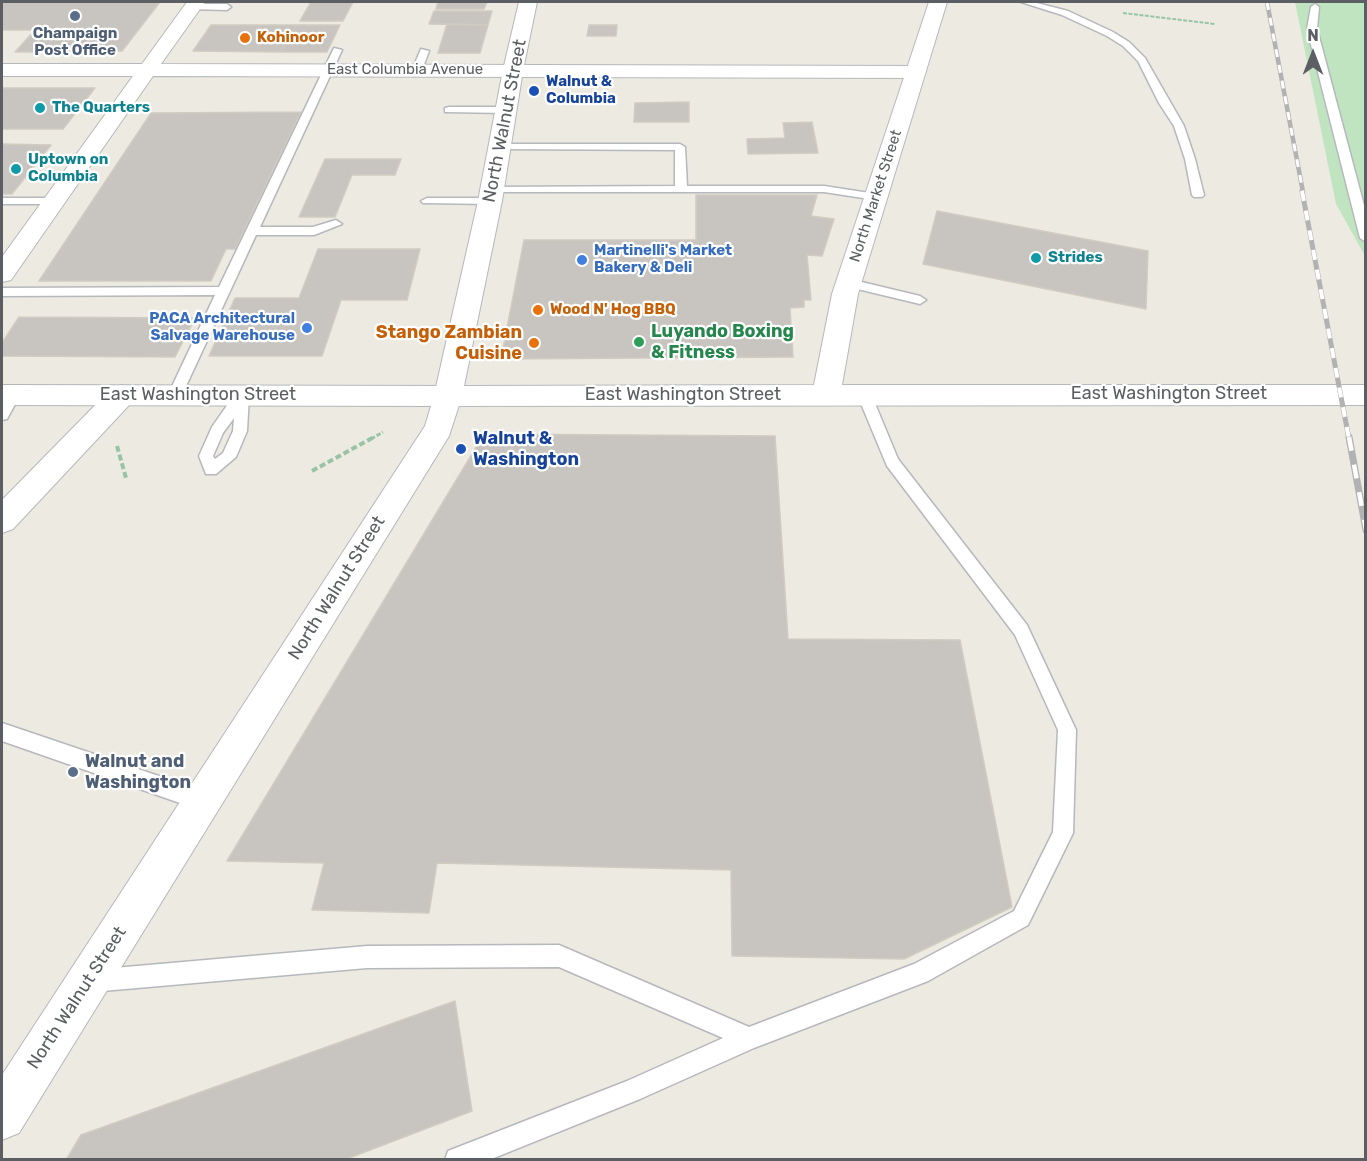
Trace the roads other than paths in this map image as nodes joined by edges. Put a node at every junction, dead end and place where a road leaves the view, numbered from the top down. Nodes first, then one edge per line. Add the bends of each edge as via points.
1 (528, 2) edge
2 (938, 2) edge
3 (1025, 2) edge
4 (194, 4) edge
5 (227, 7) dead end
6 (1315, 7) dead end
7 (337, 50) dead end
8 (424, 51) dead end
9 (2, 70) edge
10 (147, 70) junction
11 (327, 70) junction
12 (417, 70) junction
13 (513, 70) junction
14 (916, 72) junction
15 (449, 110) dead end
16 (506, 110) junction
17 (500, 147) junction
18 (681, 189) junction
19 (491, 195) junction
20 (1198, 195) dead end
21 (876, 197) junction
22 (2, 201) edge
23 (54, 201) junction
24 (428, 201) dead end
25 (336, 224) dead end
26 (252, 231) junction
27 (1365, 238) edge
28 (2, 274) edge
29 (849, 283) junction
30 (224, 291) junction
31 (2, 292) edge
32 (920, 300) dead end
33 (175, 394) junction
34 (826, 394) junction
35 (864, 394) junction
36 (1365, 394) edge
37 (122, 395) junction
38 (448, 396) junction
39 (5, 401) edge
40 (2, 520) edge
41 (2, 732) edge
42 (203, 801) junction
43 (88, 982) junction
44 (749, 1038) junction
45 (2, 1116) edge
46 (457, 1160) edge

1 - 13 street, North Walnut Street
2 - 14 street, North Market Street
3 - 20 lane via 1110,34 1142,60 1179,126
4 - 5 lane
4 - 10 street
6 - 27 lane via 1312,29
7 - 11 lane
8 - 12 lane
9 - 10 street, East Columbia Avenue
10 - 11 street, East Columbia Avenue
10 - 23 street
11 - 12 street, East Columbia Avenue
11 - 26 lane
12 - 13 street, East Columbia Avenue
13 - 14 street, East Columbia Avenue
13 - 16 street, North Walnut Street
14 - 21 street, North Market Street
15 - 16 lane
16 - 17 street, North Walnut Street
17 - 18 lane via 680,147
17 - 19 street, North Walnut Street
18 - 19 lane
18 - 21 lane via 824,189
19 - 24 lane
19 - 38 street, North Walnut Street
21 - 29 street, North Market Street
22 - 23 lane
23 - 28 street
25 - 26 lane via 314,231
26 - 30 lane
29 - 32 lane
29 - 34 street, North Market Street
30 - 31 lane
30 - 33 lane
33 - 37 street, East Washington Street
33 - 38 street, East Washington Street
34 - 35 street, East Washington Street
34 - 38 street, East Washington Street
35 - 36 street, East Washington Street
35 - 44 lane via 892,462 1021,630 1067,730 1063,833 1021,918 920,973
37 - 39 street, East Washington Street
37 - 40 street
38 - 42 street, North Walnut Street via 439,428
41 - 42 lane
42 - 43 street, North Walnut Street
43 - 44 lane via 367,957 559,956
43 - 45 street, North Walnut Street
44 - 46 lane via 632,1091

